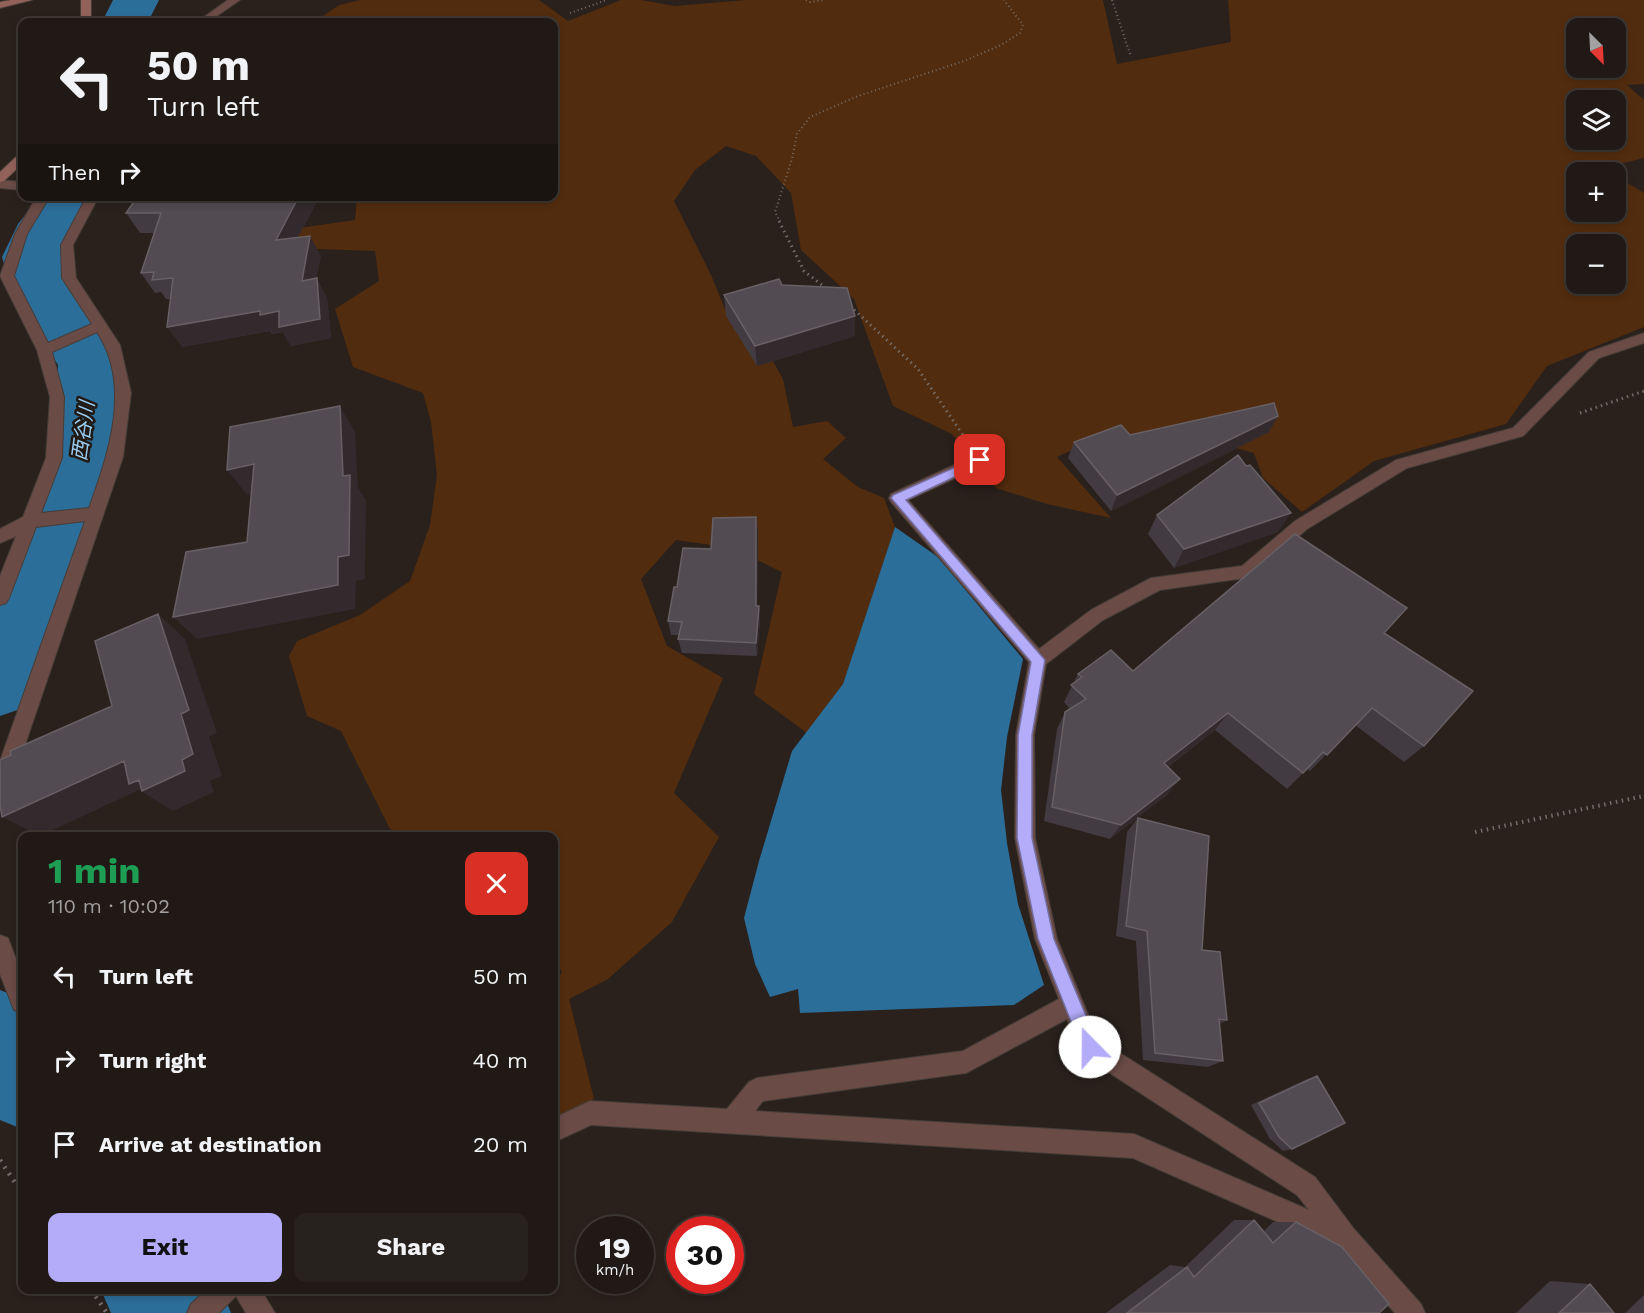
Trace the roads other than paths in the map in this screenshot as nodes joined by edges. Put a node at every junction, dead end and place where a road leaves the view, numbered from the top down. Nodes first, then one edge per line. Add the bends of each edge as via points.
1 (27, 0) edge
2 (86, 0) edge
3 (235, 0) edge
4 (0, 5) edge
5 (86, 18) edge
6 (208, 18) edge
7 (18, 162) edge
8 (0, 178) edge
9 (0, 184) edge
10 (18, 186) edge
11 (41, 201) edge
12 (90, 201) edge
13 (99, 326) junction
14 (1644, 338) edge
15 (44, 350) junction
16 (980, 460) road end
17 (96, 513) junction
18 (30, 521) junction
19 (0, 537) edge
20 (0, 598) edge
21 (1038, 660) junction
22 (0, 789) edge
23 (2, 958) edge
24 (18, 993) edge
25 (1072, 1004) junction
26 (732, 1121) junction
27 (558, 1128) edge
28 (1346, 1238) junction
29 (221, 1294) edge
30 (249, 1294) edge
31 (200, 1313) edge
32 (262, 1313) edge
33 (1412, 1313) edge

1 - 4 main road
2 - 5 main road
3 - 6 street
7 - 8 main road
9 - 10 street
11 - 15 street via 21,234 7,276
12 - 13 street via 67,245 69,278
13 - 15 street
13 - 17 street via 113,345 124,393 115,457
14 - 21 street via 1594,356 1518,432 1402,464 1301,525 1246,572 1157,583 1097,615
15 - 18 street via 57,397 54,459
16 - 21 street via 897,498
17 - 18 street
17 - 22 street
18 - 19 street
18 - 20 street
21 - 25 street via 1025,735 1024,838 1046,939
23 - 24 street
25 - 26 street via 966,1062 757,1090
25 - 28 street via 1090,1047 1306,1186
26 - 27 street via 590,1113
26 - 28 street via 1134,1146
28 - 33 street
29 - 31 street
30 - 32 street

